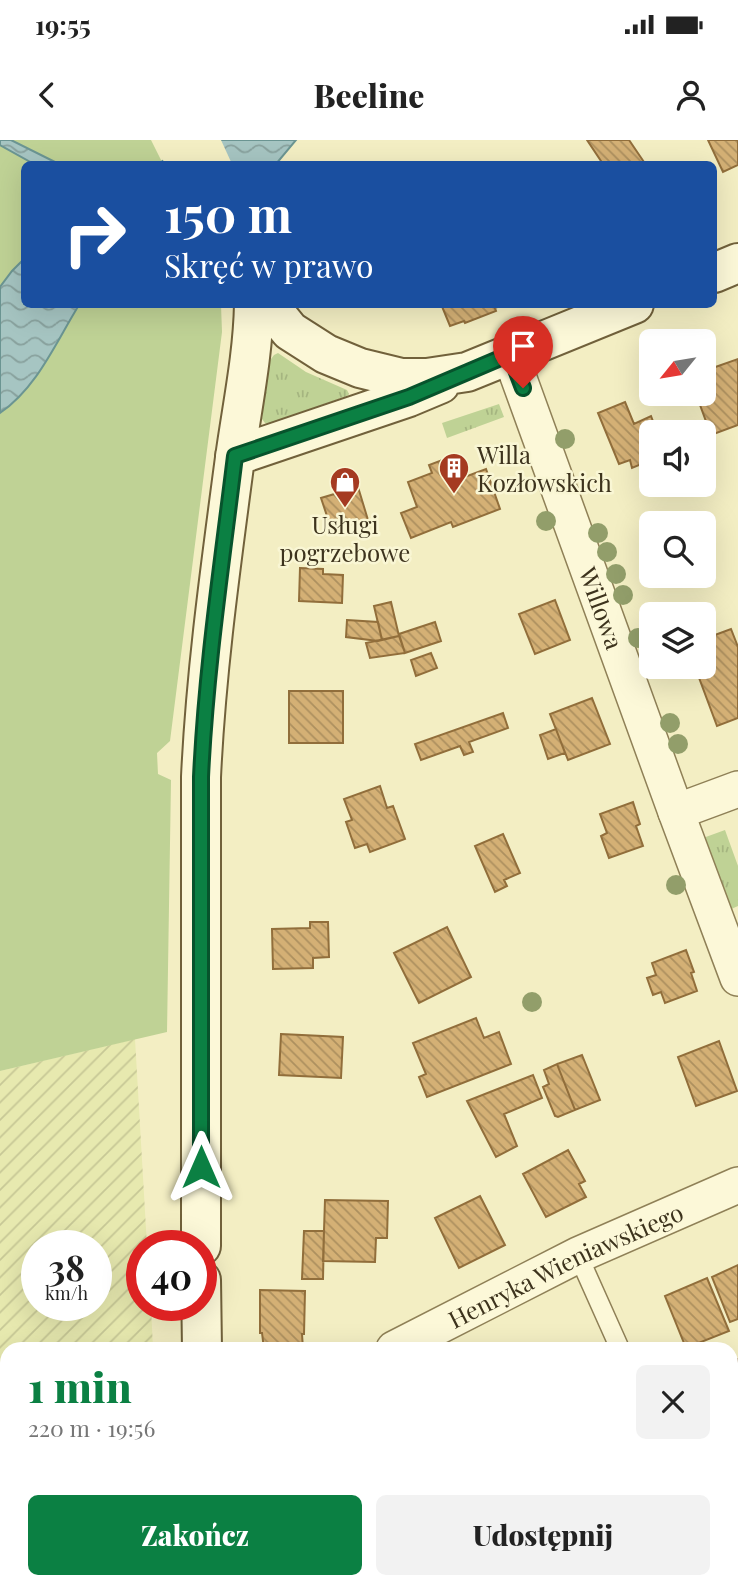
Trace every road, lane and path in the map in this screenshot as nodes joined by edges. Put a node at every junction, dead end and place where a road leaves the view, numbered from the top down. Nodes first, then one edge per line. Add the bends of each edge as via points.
1 (738, 263) edge
2 (717, 272) edge
3 (254, 308) edge
4 (271, 308) edge
5 (624, 308) edge
6 (510, 354) junction
7 (467, 372) junction
8 (235, 456) junction
9 (738, 789) edge
10 (676, 812) junction
11 (738, 978) edge
12 (738, 1185) edge
13 (201, 1230) edge
14 (578, 1255) junction
15 (202, 1321) edge
16 (202, 1342) edge
17 (408, 1342) edge
18 (617, 1342) edge

1 - 2 street
3 - 8 street
4 - 7 street via 290,331 360,369 401,378
5 - 6 street
6 - 7 street
6 - 10 street, Willowa
7 - 8 street via 409,397
8 - 13 street via 201,777
9 - 10 street
10 - 11 street, Willowa
12 - 14 street, Henryka Wieniawskiego
14 - 17 street, Henryka Wieniawskiego
14 - 18 lane
15 - 16 street

